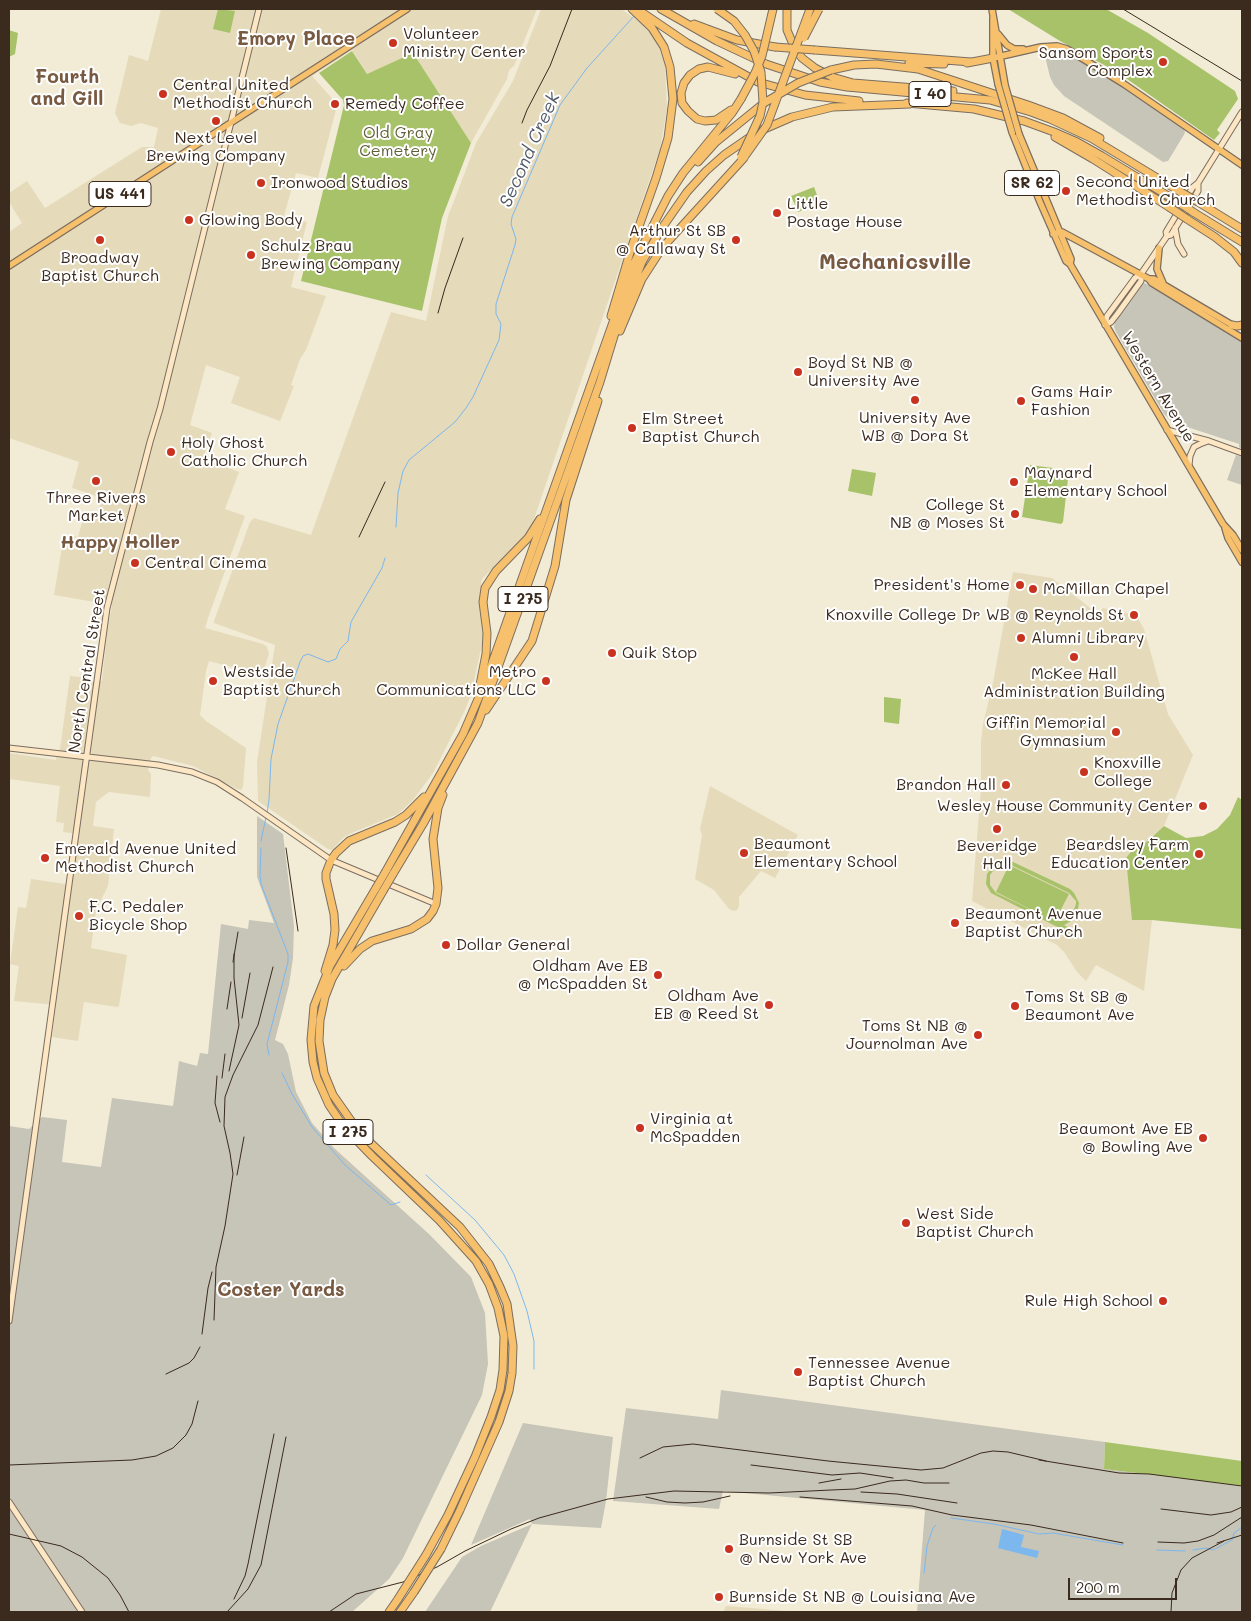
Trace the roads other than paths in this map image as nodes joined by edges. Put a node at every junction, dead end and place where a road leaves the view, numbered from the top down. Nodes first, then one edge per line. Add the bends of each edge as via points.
1 (260, 9) edge
2 (407, 9) edge
3 (632, 9) edge
4 (637, 9) edge
5 (661, 9) edge
6 (717, 9) edge
7 (773, 9) edge
8 (787, 9) edge
9 (810, 9) edge
10 (818, 9) edge
11 (993, 12) edge
12 (996, 24) junction
13 (700, 28) junction
14 (1040, 47) junction
15 (996, 58) junction
16 (971, 62) junction
17 (876, 64) junction
18 (758, 82) junction
19 (783, 82) junction
20 (740, 101) junction
21 (910, 104) junction
22 (1242, 112) edge
23 (1024, 121) junction
24 (232, 122) junction
25 (1085, 135) junction
26 (1219, 150) junction
27 (742, 158) junction
28 (1242, 165) edge
29 (1155, 177) junction
30 (1198, 183) junction
31 (669, 198) junction
32 (1175, 228) junction
33 (1242, 230) edge
34 (1056, 233) junction
35 (1167, 236) junction
36 (1078, 240) junction
37 (1242, 242) edge
38 (1159, 248) junction
39 (1067, 250) junction
40 (1184, 254) dead end
41 (1242, 262) edge
42 (1070, 264) junction
43 (9, 266) edge
44 (1141, 274) junction
45 (1149, 279) junction
46 (1164, 284) junction
47 (1105, 325) junction
48 (1232, 325) joint
49 (1242, 325) edge
50 (1242, 338) edge
51 (603, 362) junction
52 (599, 382) junction
53 (1167, 430) junction
54 (1210, 441) junction
55 (1242, 453) edge
56 (1189, 465) junction
57 (550, 500) junction
58 (1223, 524) junction
59 (1242, 550) edge
60 (1242, 562) edge
61 (477, 702) junction
62 (478, 723) junction
63 (9, 748) edge
64 (86, 757) junction
65 (452, 771) junction
66 (437, 782) junction
67 (330, 860) junction
68 (380, 890) junction
69 (436, 904) junction
70 (332, 979) junction
71 (321, 986) junction
72 (9, 1321) edge
73 (9, 1502) edge
74 (82, 1612) edge
75 (389, 1612) edge
76 (400, 1612) edge

1 - 24 main road, North Central Street
2 - 24 main road, US 441
3 - 51 highway via 652,28 664,47 672,86 672,115 656,178 614,302
4 - 18 highway, I 40 via 687,43
5 - 13 highway
6 - 27 highway, bridge via 734,21 745,35 761,72 763,102 760,116
7 - 20 highway, bridge via 756,73
8 - 25 highway via 787,30 795,49 815,68 832,77 853,83 987,96 1057,118
9 - 19 highway, bridge
10 - 19 highway, bridge
11 - 12 main road, Western Avenue / SR 62
11 - 15 main road, Western Avenue / SR 62
12 - 14 main road via 1000,38 1011,47
12 - 15 main road, Western Avenue / SR 62
13 - 16 highway, bridge via 737,40 775,46
13 - 25 highway, I 40 via 766,64 820,82 990,100 1050,118
14 - 15 main road
14 - 26 main road via 1067,49
15 - 16 highway
15 - 34 main road, Western Avenue / SR 62, bridge
15 - 34 main road, Western Avenue / SR 62, bridge via 998,84 1012,132
16 - 17 highway
17 - 29 highway via 918,68 1062,118 1106,142
17 - 31 highway, bridge via 831,70 798,83 764,103 716,142
18 - 20 highway via 708,67 690,75 681,93 688,112 705,121 716,120
18 - 21 highway, I 40 via 804,95
19 - 27 highway, bridge via 766,125
20 - 31 highway via 683,174
21 - 23 highway, I 40 via 974,109
21 - 51 highway via 834,106 799,115 768,126 706,171 675,207 642,262
22 - 26 main road
23 - 37 highway, I 40, bridge via 1077,142
23 - 41 highway, bridge via 1093,159 1169,207 1215,237
24 - 43 main road, US 441
24 - 64 main road, North Central Street via 106,608
25 - 29 highway, I 40
26 - 28 main road
26 - 30 main road
27 - 51 highway via 662,248 642,279
29 - 33 highway, I 40, bridge
30 - 32 main road via 1198,191
30 - 35 main road via 1166,232
31 - 51 highway via 634,263
32 - 35 main road
32 - 40 main road
34 - 36 main road via 1063,232
34 - 39 main road, Western Avenue / SR 62
34 - 42 main road, Western Avenue / SR 62
35 - 38 main road
36 - 39 main road via 1069,243
36 - 44 main road
38 - 44 main road
38 - 46 main road via 1157,269
39 - 42 main road, Western Avenue / SR 62
42 - 47 main road, Western Avenue / SR 62
44 - 45 main road
44 - 47 main road via 1107,316
45 - 46 main road
45 - 50 main road
46 - 48 main road
47 - 53 main road, Western Avenue / SR 62
48 - 49 highway
51 - 52 highway, I 275
52 - 57 highway, I 275
52 - 62 highway, I 275
52 - 62 highway via 566,500 555,566 532,641
53 - 54 main road
53 - 56 main road, Western Avenue / SR 62
54 - 55 main road
54 - 56 main road via 1194,447
56 - 58 main road, Western Avenue / SR 62
57 - 61 highway, I 275
57 - 61 highway via 528,538 496,571 485,588 486,654
58 - 59 main road, Western Avenue / SR 62
58 - 60 main road, Western Avenue / SR 62
61 - 66 highway, I 275
62 - 65 highway, I 275
63 - 64 main road
64 - 67 main road via 158,765 192,772 217,782
64 - 72 main road, North Central Street
65 - 68 highway, I 275, bridge via 393,874
65 - 69 highway via 438,808 432,839 438,888
66 - 67 highway via 406,815 349,841
66 - 68 highway, I 275, bridge via 386,871
67 - 69 main road
67 - 71 highway via 326,879 335,930
68 - 70 highway, I 275
68 - 71 highway, I 275 via 330,966
69 - 70 highway via 420,924 372,941 360,949
70 - 76 highway, I 275, bridge via 319,1041 324,1073 333,1095 359,1132 460,1227 489,1264 507,1304 514,1346 509,1392 499,1422 441,1549
71 - 75 highway, I 275, bridge via 314,1006 311,1040 317,1078 329,1105 357,1142 439,1220 476,1261 498,1308 504,1343 500,1390 475,1457 426,1555
73 - 74 main road

